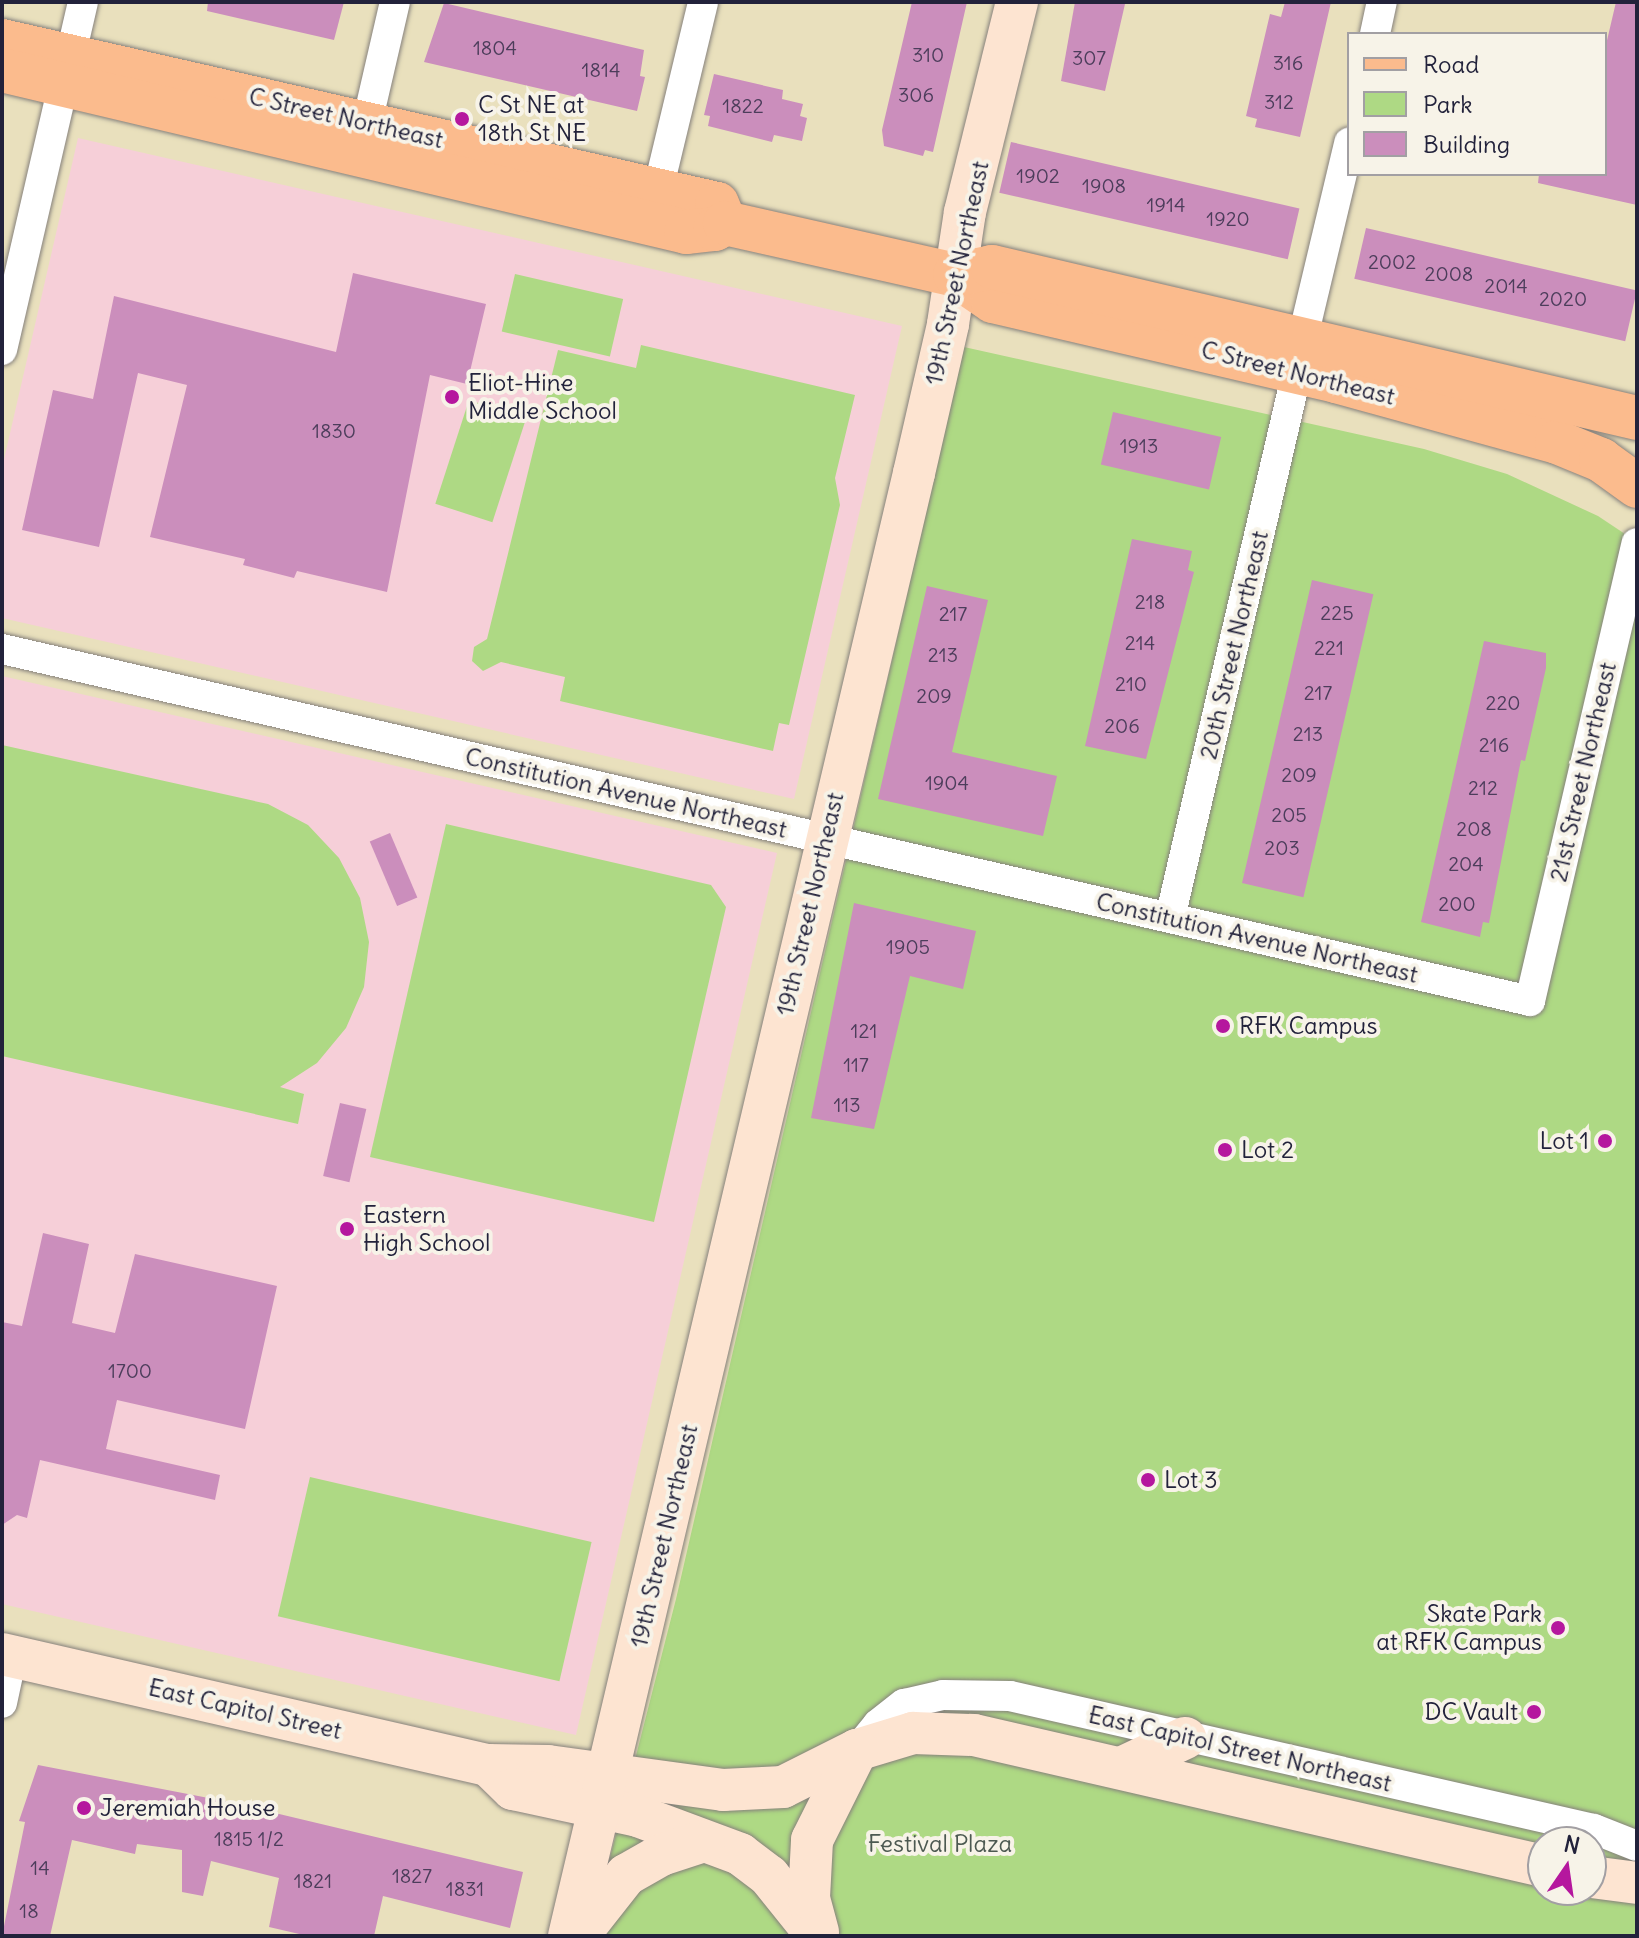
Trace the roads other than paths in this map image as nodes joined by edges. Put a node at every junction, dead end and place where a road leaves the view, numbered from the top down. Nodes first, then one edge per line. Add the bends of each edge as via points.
1 (83, 2) edge
2 (395, 2) edge
3 (703, 2) edge
4 (1017, 2) edge
5 (1382, 2) edge
6 (1375, 32) edge
7 (2, 41) edge
8 (2, 70) edge
9 (67, 70) junction
10 (367, 123) junction
11 (1347, 152) edge
12 (658, 190) junction
13 (725, 223) junction
14 (955, 275) junction
15 (2, 350) edge
16 (1300, 356) junction
17 (1637, 418) edge
18 (1637, 486) edge
19 (1637, 543) edge
20 (2, 649) edge
21 (824, 839) junction
22 (1170, 918) junction
23 (1530, 1001) joint
24 (7, 1655) edge
25 (2, 1703) edge
26 (1185, 1738) junction
27 (857, 1750) junction
28 (488, 1765) joint
29 (1121, 1768) junction
30 (604, 1792) junction
31 (704, 1841) junction
32 (1637, 1846) edge
33 (1527, 1862) edge
34 (1607, 1879) edge
35 (1637, 1883) edge
36 (569, 1936) edge
37 (578, 1936) edge
38 (818, 1936) edge

1 - 9 street
2 - 10 street
3 - 12 street
4 - 14 main road, 19th Street Northeast
5 - 6 street
7 - 9 main road, C Street Northeast
8 - 9 main road, C Street Northeast
9 - 10 main road, C Street Northeast
9 - 13 main road, C Street Northeast via 686,232
9 - 15 street
10 - 12 main road, C Street Northeast
11 - 16 street, 20th Street Northeast
12 - 13 main road, C Street Northeast via 717,204
13 - 14 main road, C Street Northeast
14 - 16 main road, C Street Northeast via 992,267
14 - 21 main road, 19th Street Northeast via 914,473
16 - 17 main road, C Street Northeast
16 - 18 main road, C Street Northeast via 1557,442 1601,460
16 - 22 street, 20th Street Northeast
19 - 23 street, 21st Street Northeast
20 - 21 street, Constitution Avenue Northeast
21 - 22 street, Constitution Avenue Northeast
21 - 30 main road, 19th Street Northeast
22 - 23 street, Constitution Avenue Northeast
24 - 25 street
24 - 28 main road, East Capitol Street
26 - 27 street, East Capitol Street Northeast via 1010,1696 967,1694 904,1704
26 - 29 main road
26 - 32 street, East Capitol Street Northeast via 1594,1829
27 - 29 main road, East Capitol Street Northeast via 913,1733 952,1733
27 - 30 main road, East Capitol Street Northeast via 794,1783 755,1792
27 - 38 main road via 812,1840 809,1898
28 - 30 main road, East Capitol Street Northeast via 553,1766
29 - 33 main road, East Capitol Street Northeast
30 - 31 main road
30 - 36 main road, 19th Street Northeast
31 - 37 main road via 661,1855 626,1875
31 - 38 main road via 762,1870
34 - 35 main road

